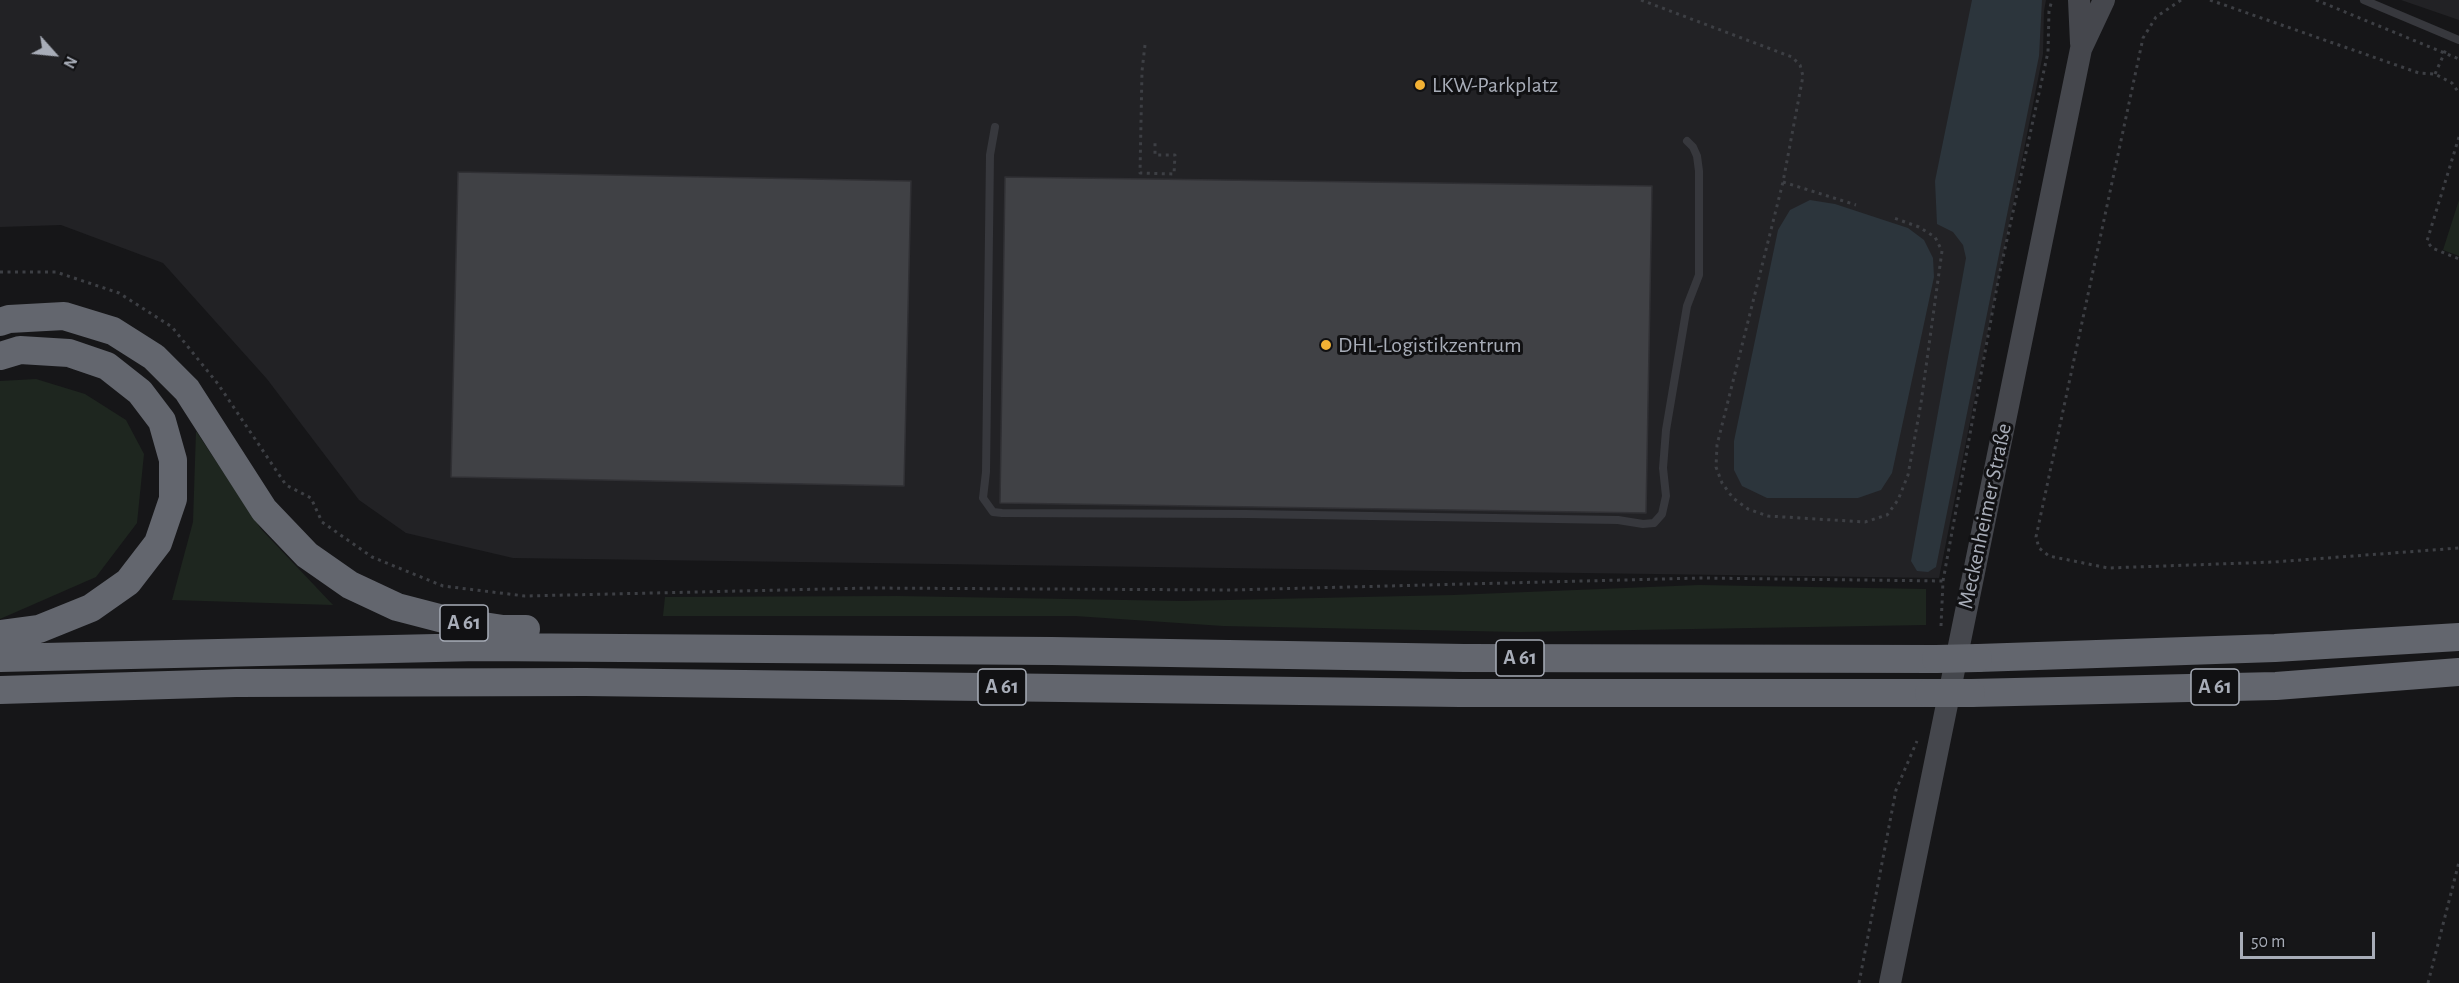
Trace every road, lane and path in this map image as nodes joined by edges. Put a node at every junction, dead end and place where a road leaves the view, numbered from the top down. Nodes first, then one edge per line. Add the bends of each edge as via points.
1 (1641, 0) edge
2 (2052, 0) edge
3 (2079, 0) edge
4 (2104, 0) edge
5 (2181, 0) edge
6 (2210, 0) edge
7 (2316, 0) edge
8 (2364, 0) edge
9 (2455, 38) edge
10 (1145, 45) dead end
11 (2081, 49) junction
12 (2444, 54) junction
13 (2459, 59) edge
14 (2435, 74) junction
15 (2459, 93) edge
16 (995, 126) dead end
17 (2459, 137) edge
18 (1687, 141) dead end
19 (1155, 142) dead end
20 (1783, 182) junction
21 (1856, 205) dead end
22 (1891, 218) dead end
23 (2459, 259) edge
24 (0, 272) edge
25 (0, 322) edge
26 (0, 356) edge
27 (2459, 548) edge
28 (1943, 581) junction
29 (1941, 629) dead end
30 (0, 634) edge
31 (2459, 638) edge
32 (1052, 651) junction
33 (0, 658) edge
34 (2459, 672) edge
35 (0, 690) edge
36 (1921, 733) dead end
37 (2459, 862) edge
38 (1859, 983) edge
39 (1890, 983) edge
40 (2428, 983) edge

1 - 20 path via 1792,57 1800,65 1803,76
2 - 28 path via 2048,52 1999,276
3 - 11 main road, Meckenheimer Straße
4 - 11 main road, Meckenheimer Straße
5 - 27 path via 2156,17 2143,38 2036,537 2039,548 2049,556 2108,568 2274,562
6 - 14 path via 2419,73
7 - 12 path
8 - 9 lane
9 - 12 path
10 - 19 path via 1140,173 1174,174 1175,155 1155,155
11 - 39 main road, Meckenheimer Straße
12 - 13 path
12 - 14 path
14 - 15 path
16 - 18 lane via 990,155 983,498 993,512 1002,513 1364,515 1654,523 1662,514 1666,496 1666,430 1687,306 1699,275 1700,171 1697,156
17 - 23 path via 2427,241 2432,248
20 - 21 path
20 - 22 path via 1717,445 1716,467 1727,490 1748,509 1767,516 1865,522 1887,515 1898,500 1921,403 1942,251 1935,237
24 - 28 path via 66,275 119,293 172,327 218,384 286,485 311,498 322,522 372,557 443,586 525,596 869,588 1231,590 1701,578
25 - 32 highway, A 61 via 9,318 64,316 113,331 154,357 187,390 264,510 307,555 350,585 397,607 503,629 975,636
26 - 30 highway via 20,351 69,353 107,366 140,392 162,421 173,460 173,499 158,543 128,582 91,608 39,629
28 - 29 path
31 - 32 highway, A 61, bridge via 1978,658 1464,658
32 - 33 highway, A 61 via 479,647
34 - 35 highway, A 61, bridge via 2276,686 1971,693 1460,693 585,682 236,683
36 - 38 path via 1896,790
37 - 40 path

